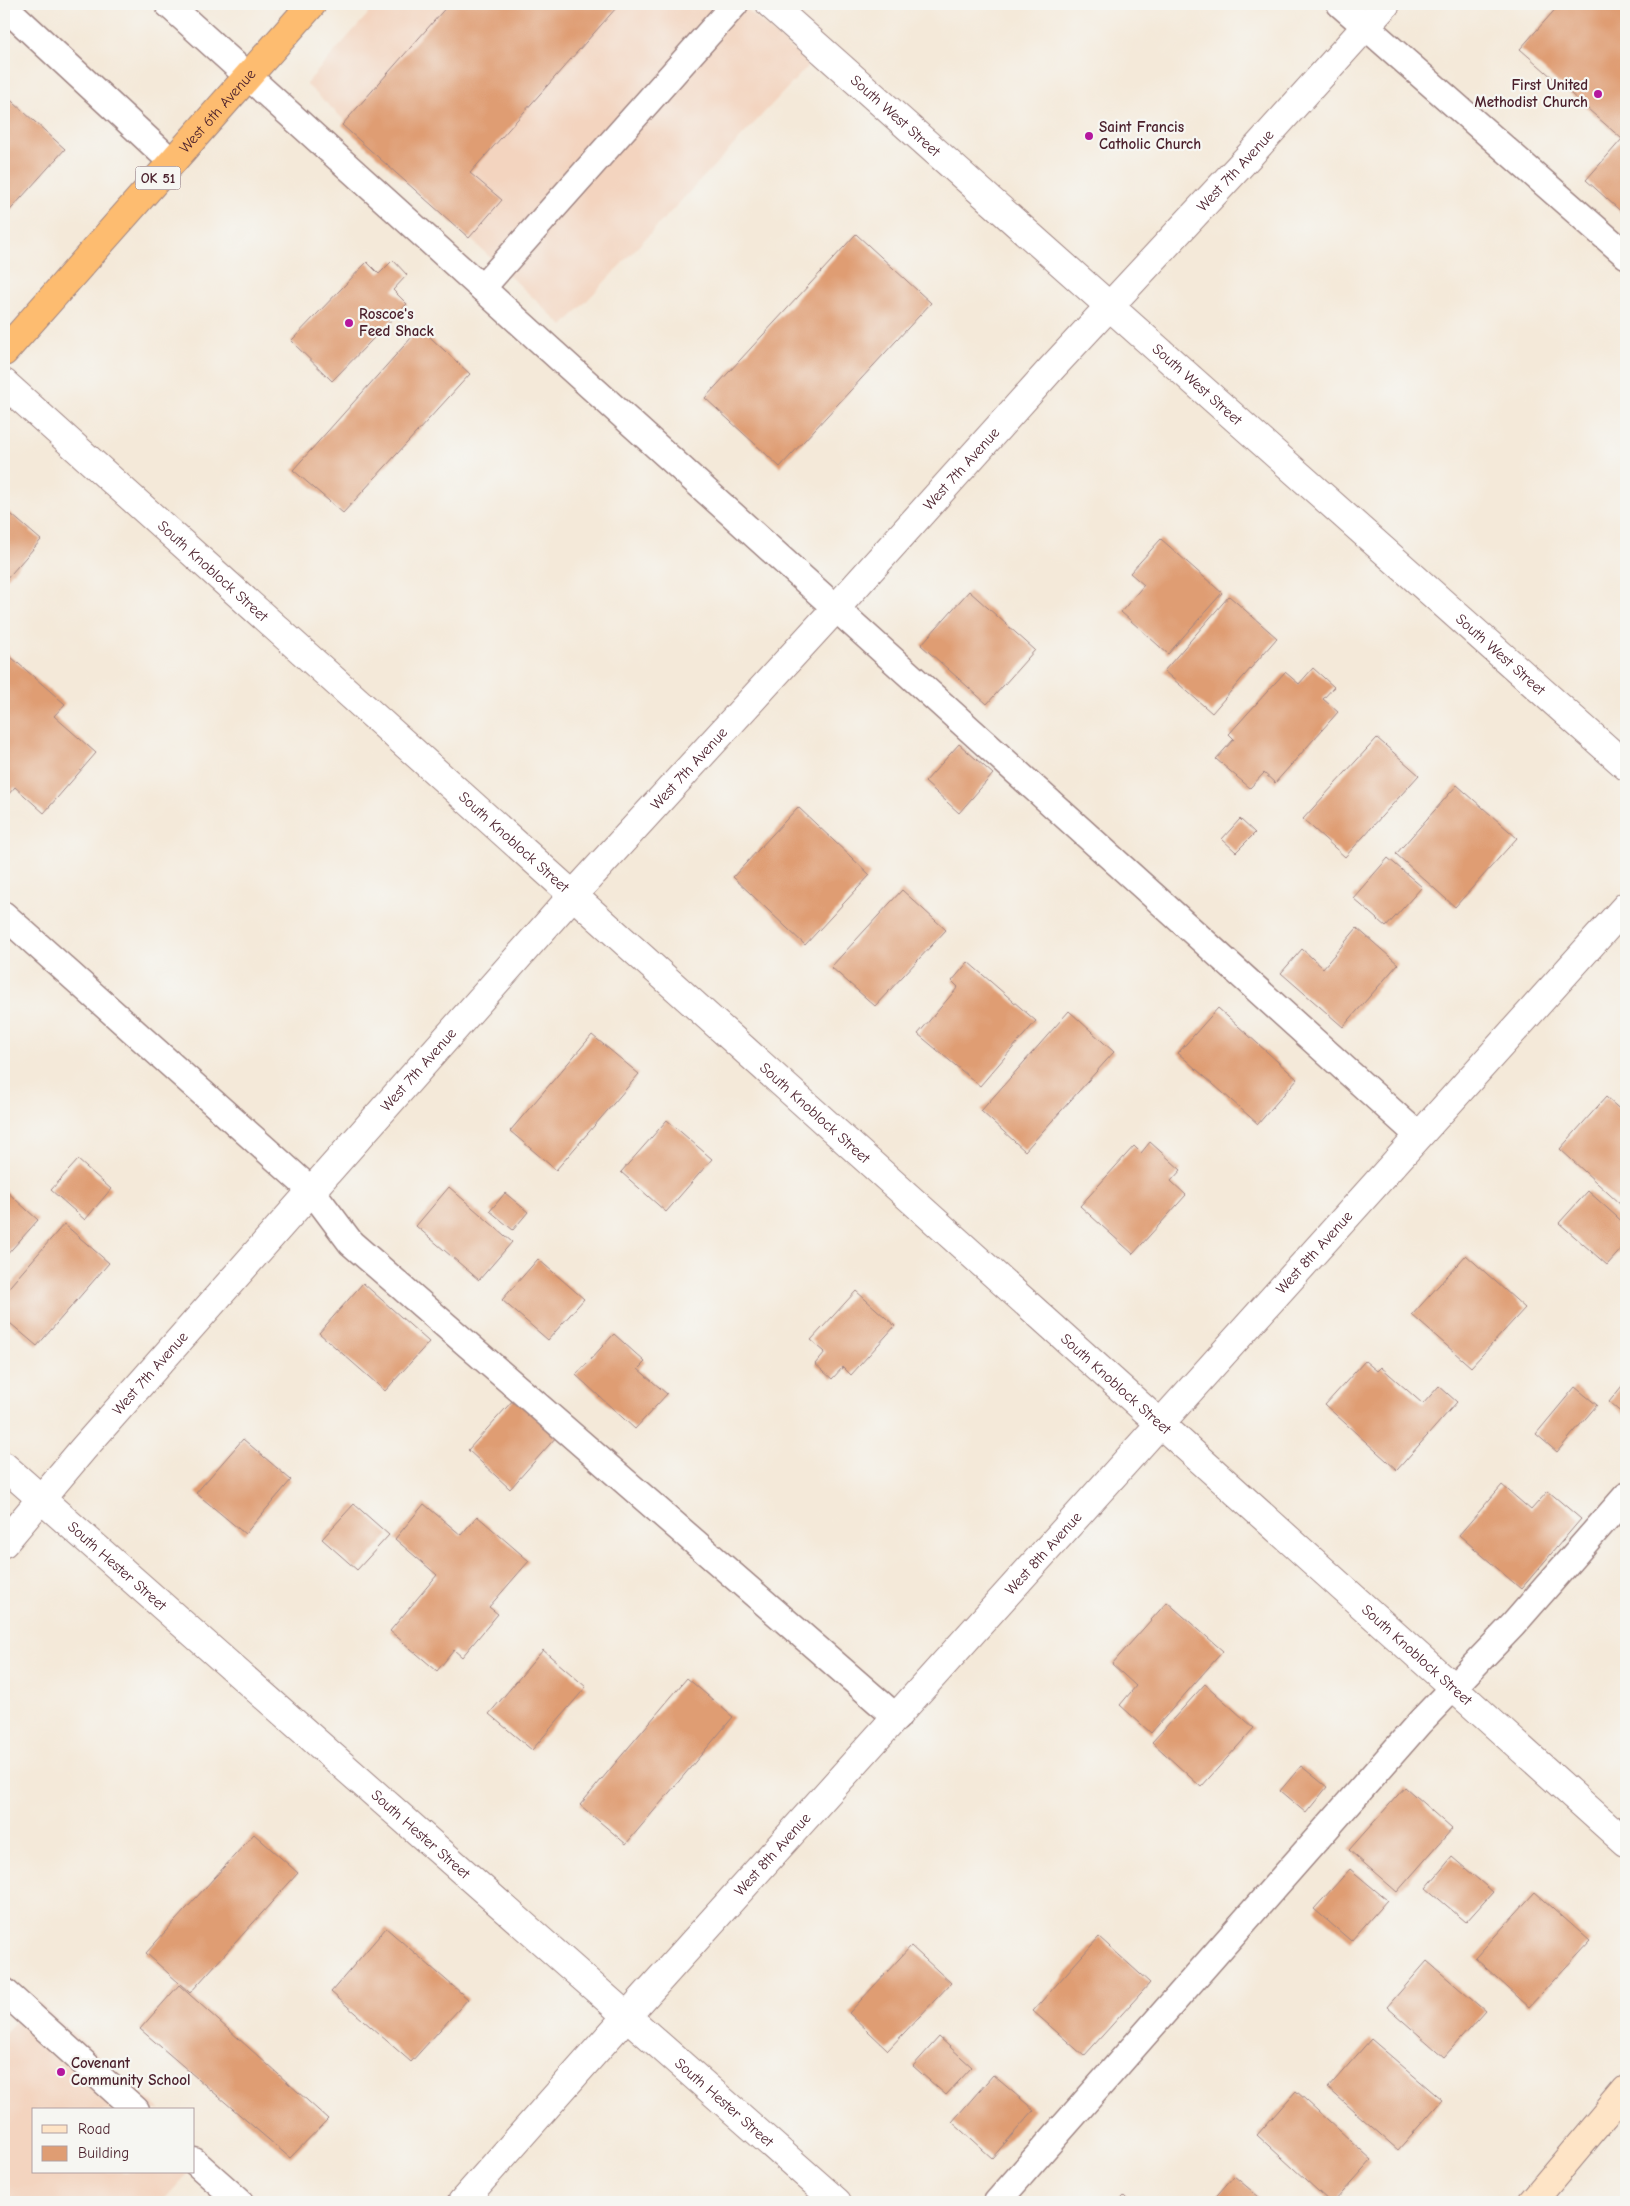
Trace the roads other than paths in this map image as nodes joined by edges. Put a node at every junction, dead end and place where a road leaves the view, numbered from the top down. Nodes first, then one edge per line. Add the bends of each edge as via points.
1 (168, 4) edge
2 (312, 4) edge
3 (735, 4) edge
4 (770, 4) edge
5 (1340, 4) edge
6 (1386, 4) edge
7 (4, 6) edge
8 (1366, 26) junction
9 (249, 76) junction
10 (172, 162) junction
11 (1626, 254) edge
12 (482, 288) junction
13 (1109, 307) junction
14 (4, 352) edge
15 (4, 383) edge
16 (836, 608) junction
17 (1626, 766) edge
18 (572, 895) junction
19 (1626, 906) edge
20 (4, 915) edge
21 (1419, 1136) junction
22 (312, 1191) junction
23 (1161, 1424) junction
24 (4, 1466) edge
25 (1626, 1496) edge
26 (41, 1499) junction
27 (4, 1543) edge
28 (1453, 1687) junction
29 (897, 1718) junction
30 (1626, 1843) edge
31 (4, 1991) edge
32 (626, 2017) junction
33 (1626, 2090) edge
34 (134, 2108) edge
35 (195, 2162) edge
36 (240, 2202) edge
37 (462, 2202) edge
38 (837, 2202) edge
39 (997, 2202) edge
40 (1532, 2202) edge

1 - 9 lane
2 - 9 highway, West 6th Avenue / OK 51
3 - 12 lane
4 - 13 street, South West Street
5 - 8 lane
6 - 8 street, West 7th Avenue
7 - 10 lane
8 - 11 lane
8 - 13 street, West 7th Avenue
9 - 10 highway, West 6th Avenue / OK 51
9 - 12 lane
10 - 14 highway, West 6th Avenue / OK 51
12 - 16 lane
13 - 16 street, West 7th Avenue
13 - 17 street, South West Street
15 - 18 street, South Knoblock Street
16 - 18 street, West 7th Avenue
16 - 21 lane
18 - 22 street, West 7th Avenue
18 - 23 street, South Knoblock Street
19 - 21 street, West 8th Avenue
20 - 22 lane
21 - 23 street, West 8th Avenue
22 - 26 street, West 7th Avenue
22 - 29 lane via 351,1243
23 - 28 street, South Knoblock Street
23 - 29 street, West 8th Avenue
24 - 26 street, South Hester Street
25 - 28 lane via 1513,1625
26 - 27 street, West 7th Avenue
26 - 32 street, South Hester Street
28 - 30 street, South Knoblock Street
28 - 39 lane
29 - 32 street, West 8th Avenue
31 - 34 lane
32 - 37 street, West 8th Avenue
32 - 38 street, South Hester Street
33 - 40 street
35 - 36 lane

